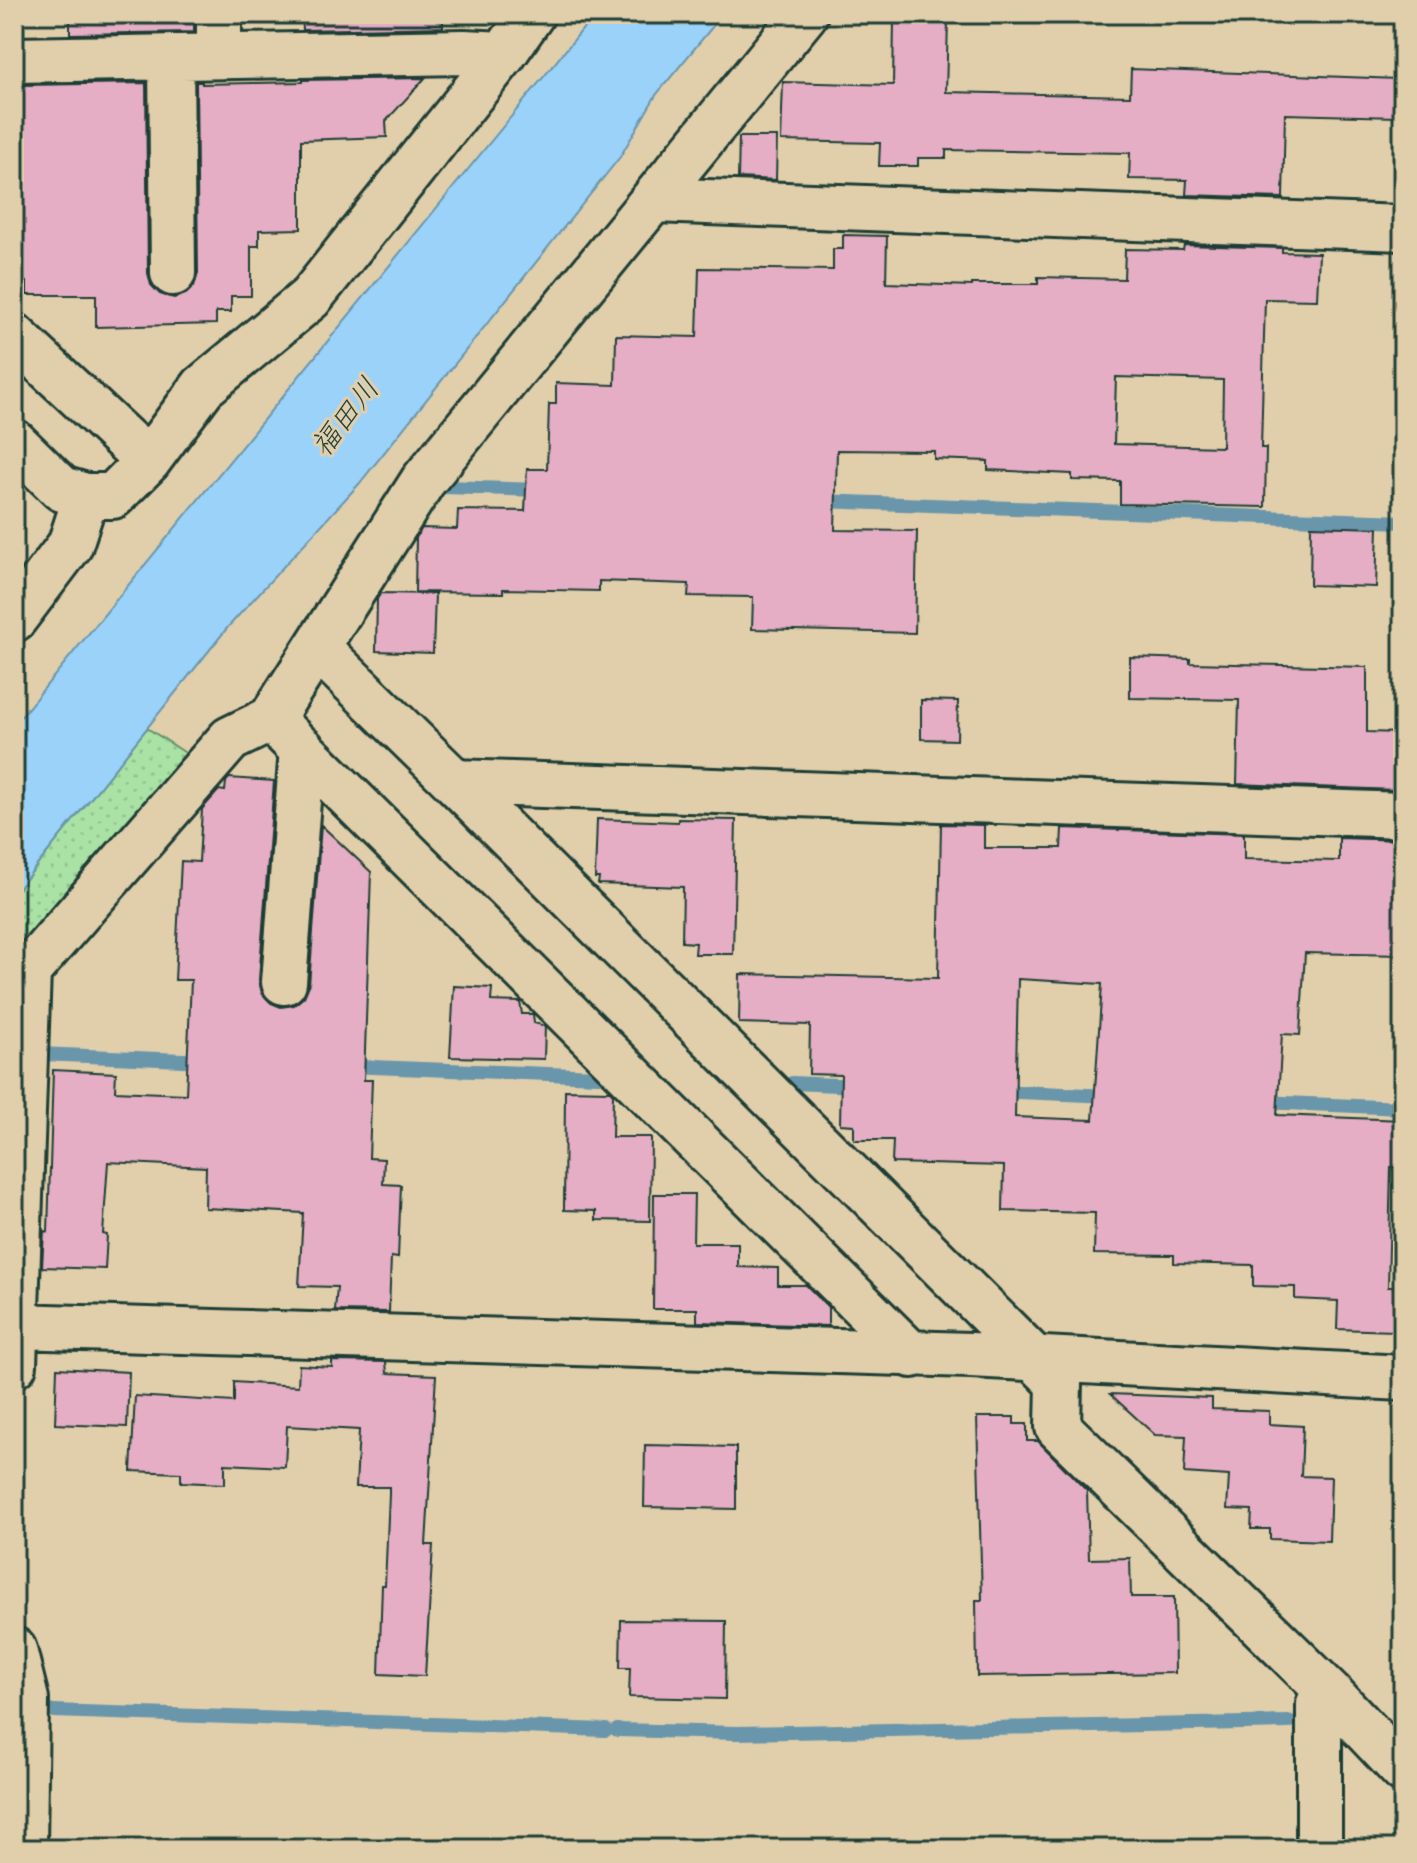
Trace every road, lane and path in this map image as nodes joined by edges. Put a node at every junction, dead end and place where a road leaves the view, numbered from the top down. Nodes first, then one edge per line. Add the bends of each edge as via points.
1 (532, 14) edge
2 (805, 14) edge
3 (504, 34) edge
4 (219, 35) edge
5 (171, 57) junction
6 (14, 60) edge
7 (654, 200) junction
8 (1403, 228) edge
9 (173, 273) dead end
10 (14, 336) edge
11 (14, 442) edge
12 (148, 461) junction
13 (86, 496) junction
14 (14, 619) edge
15 (318, 648) junction
16 (271, 719) junction
17 (302, 749) junction
18 (455, 782) junction
19 (1403, 815) edge
20 (284, 982) dead end
21 (15, 1346) edge
22 (912, 1355) junction
23 (1034, 1358) junction
24 (1403, 1378) edge
25 (14, 1650) edge
26 (1330, 1693) junction
27 (1397, 1755) edge
28 (24, 1849) edge
29 (1319, 1849) edge

1 - 3 street
2 - 7 street
3 - 4 street via 464,52
3 - 12 street via 310,298 203,387
4 - 5 street
5 - 6 street
5 - 9 street
7 - 8 street
7 - 15 street via 423,481
10 - 12 street
11 - 13 street via 62,489
12 - 13 street via 113,496
13 - 14 street via 70,545
15 - 16 street
15 - 18 street
16 - 17 street
16 - 21 street via 230,739 28,971
17 - 20 street
17 - 22 street
18 - 19 street
18 - 23 street
21 - 22 street
22 - 23 street
23 - 24 street
23 - 26 street via 1059,1383 1058,1427
25 - 28 street via 26,1699
26 - 27 street
26 - 29 street via 1319,1704

